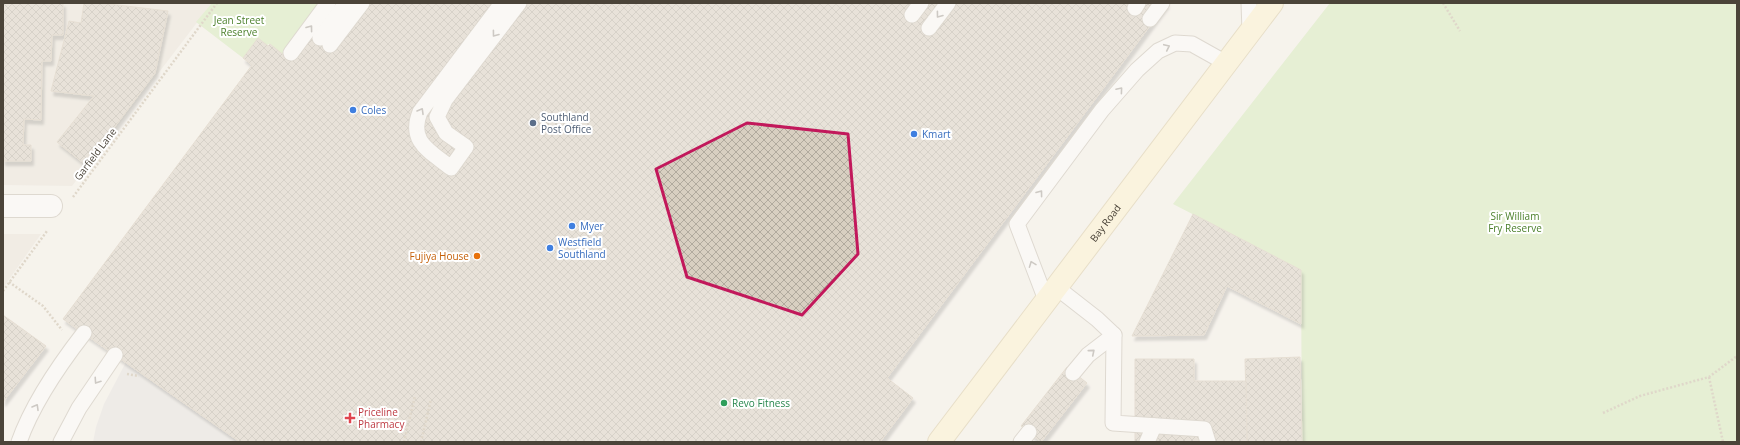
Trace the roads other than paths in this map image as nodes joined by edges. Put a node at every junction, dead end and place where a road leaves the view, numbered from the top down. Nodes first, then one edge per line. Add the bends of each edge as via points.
1 (328, 3) edge
2 (346, 3) edge
3 (362, 3) edge
4 (502, 3) edge
5 (519, 3) edge
6 (948, 3) edge
7 (1162, 3) edge
8 (1249, 3) edge
9 (1272, 3) edge
10 (1150, 19) dead end
11 (929, 28) dead end
12 (1250, 31) junction
13 (291, 53) dead end
14 (1226, 63) junction
15 (60, 204) road end
16 (3, 206) edge
17 (1051, 293) junction
18 (84, 333) dead end
19 (1114, 335) junction
20 (115, 355) dead end
21 (1073, 373) dead end
22 (1154, 426) junction
23 (944, 438) edge
24 (19, 442) edge
25 (61, 442) edge
26 (1147, 442) edge
27 (1208, 442) edge

13 -> 1 lane
2 - 3 lane via 325,42
5 -> 4 lane via 445,100 437,117 446,133 466,147 451,168 419,140 416,122 420,112
6 -> 11 lane
7 - 10 lane
8 - 12 lane
9 - 12 main road, Bay Road
12 - 14 main road, Bay Road
14 - 17 main road, Bay Road
17 -> 14 lane via 1017,224 1098,116 1146,61 1158,51 1175,43 1192,44
15 - 16 street
17 - 19 lane via 1097,319
17 - 23 main road, Bay Road
24 -> 18 lane via 25,425 57,370
21 -> 19 lane via 1088,355
19 - 22 lane via 1113,423
20 -> 25 lane via 79,408
22 - 26 lane
22 - 27 lane via 1204,429

